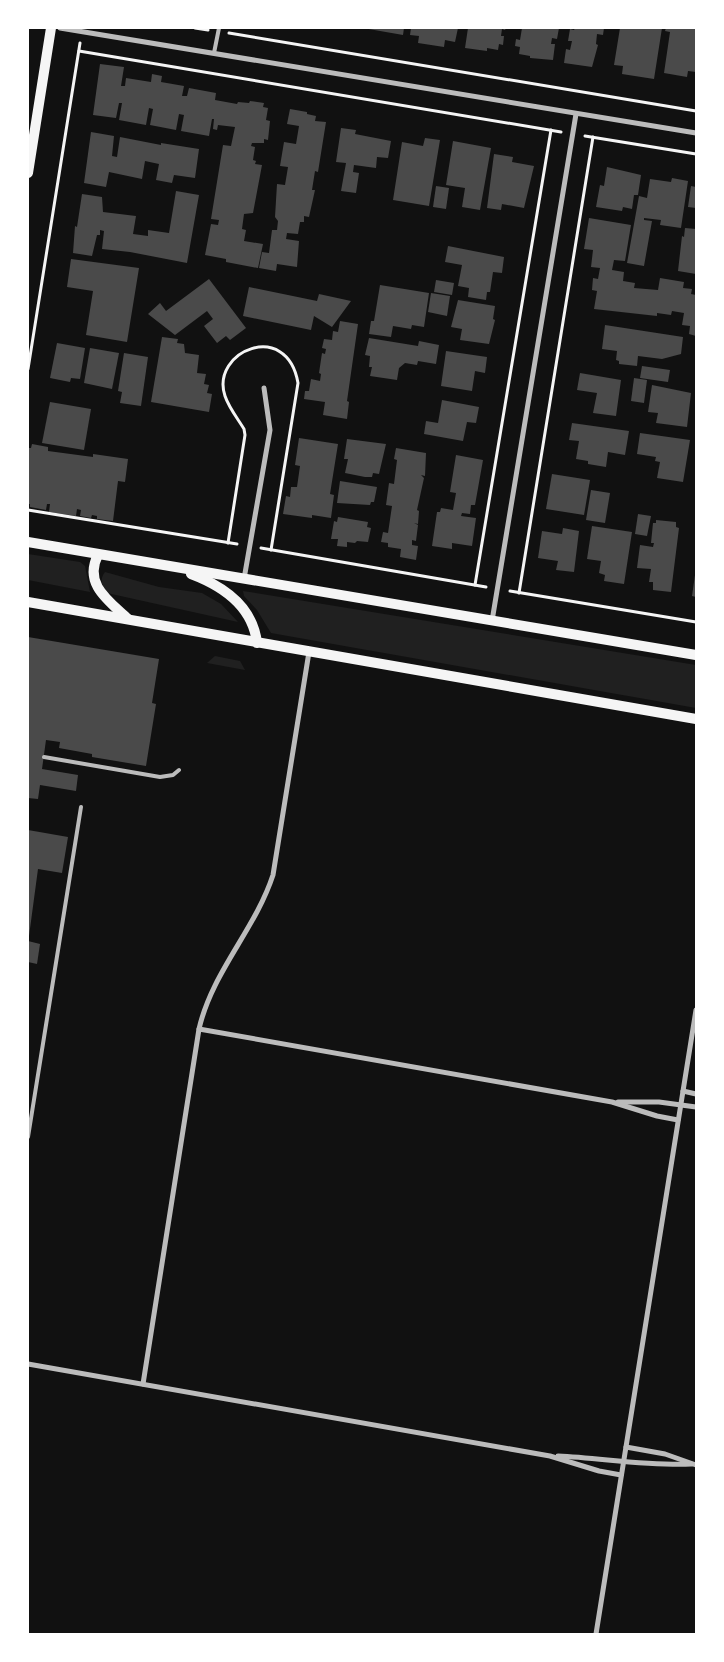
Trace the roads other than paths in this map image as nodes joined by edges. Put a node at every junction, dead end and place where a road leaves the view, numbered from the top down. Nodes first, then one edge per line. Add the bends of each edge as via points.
1 (51, 28) edge
2 (60, 28) edge
3 (218, 29) edge
4 (214, 53) junction
5 (576, 114) junction
6 (696, 134) edge
7 (28, 173) edge
8 (264, 388) dead end
9 (28, 542) edge
10 (98, 555) junction
11 (164, 566) junction
12 (244, 579) junction
13 (28, 602) edge
14 (129, 620) junction
15 (492, 621) junction
16 (257, 643) junction
17 (309, 651) junction
18 (696, 655) edge
19 (696, 719) edge
20 (44, 757) dead end
21 (178, 770) dead end
22 (81, 807) dead end
23 (696, 1010) edge
24 (199, 1028) junction
25 (683, 1091) junction
26 (696, 1094) edge
27 (612, 1102) junction
28 (681, 1105) junction
29 (696, 1107) edge
30 (678, 1120) junction
31 (28, 1137) edge
32 (28, 1364) edge
33 (143, 1384) junction
34 (626, 1447) junction
35 (550, 1456) junction
36 (624, 1460) junction
37 (694, 1464) edge
38 (622, 1475) junction
39 (596, 1634) edge

1 - 7 main road
2 - 4 street
3 - 4 lane
4 - 5 street
5 - 6 street
5 - 15 street
8 - 12 street via 270,430
9 - 10 main road
10 - 11 main road
10 - 14 main road via 93,572 96,587
11 - 12 main road
11 - 16 main road via 216,586 230,596 253,620
12 - 15 main road
13 - 14 main road
14 - 16 main road
15 - 18 main road
16 - 17 main road
17 - 19 main road
17 - 24 street via 273,875 265,896 208,999
20 - 21 lane via 160,777 173,775
22 - 31 lane
23 - 25 street
24 - 27 street
24 - 33 street
25 - 26 street
25 - 28 street
27 - 28 street
27 - 30 street
28 - 29 street
28 - 30 street
30 - 34 street
32 - 33 street
33 - 35 street
34 - 36 street
34 - 37 street via 665,1454
35 - 36 street
35 - 38 street
36 - 37 street via 663,1465
36 - 38 street
38 - 39 street

